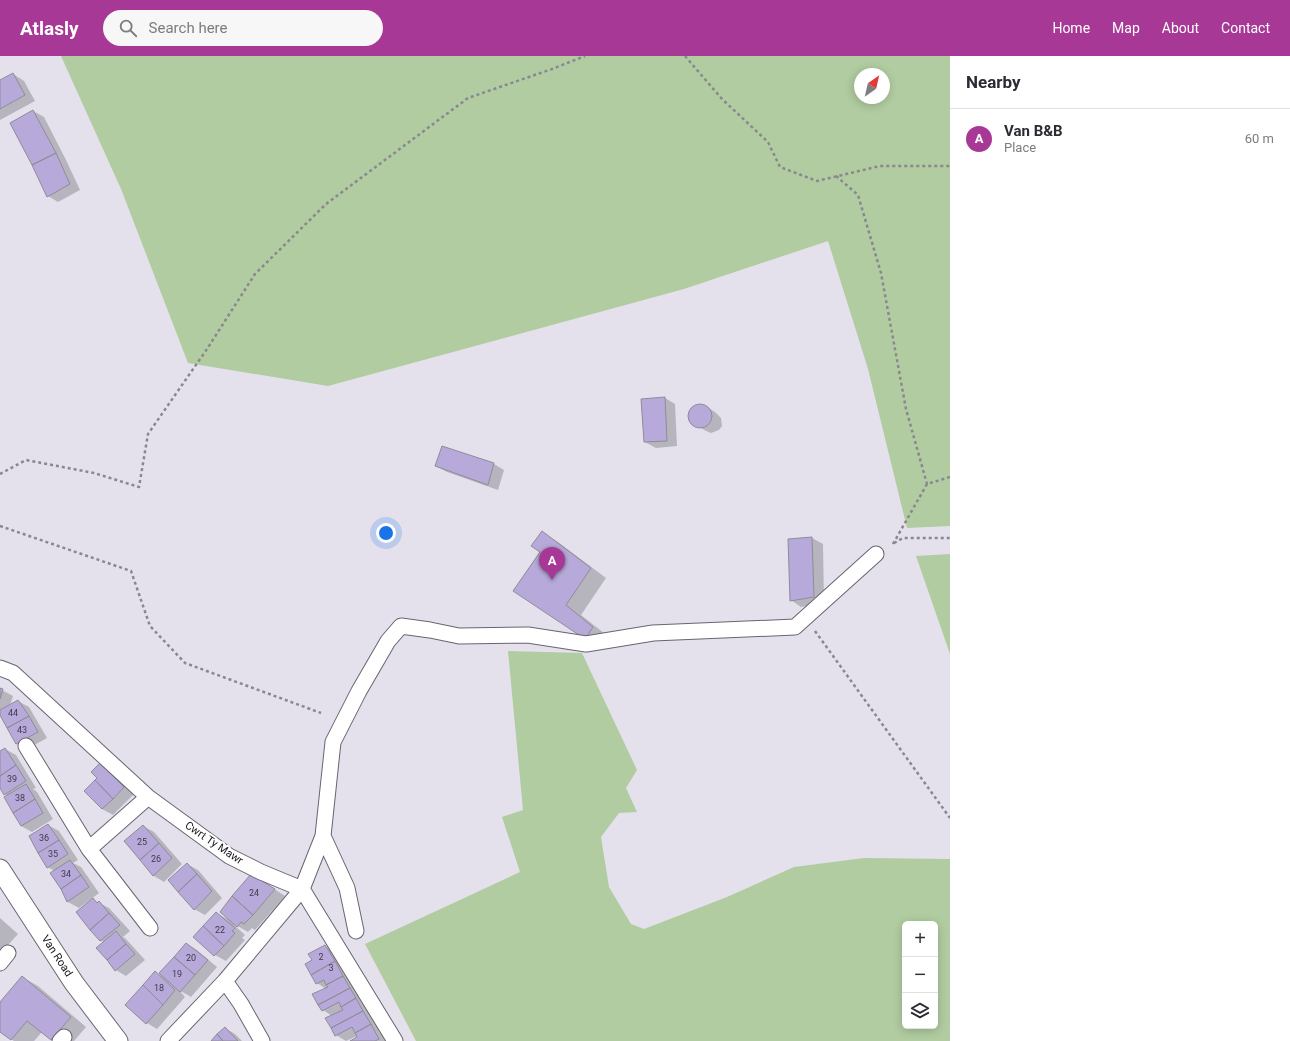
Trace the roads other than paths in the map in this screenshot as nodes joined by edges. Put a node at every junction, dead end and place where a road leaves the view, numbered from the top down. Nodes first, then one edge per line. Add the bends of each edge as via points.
1 (876, 554) road end
2 (0, 668) edge
3 (26, 746) dead end
4 (148, 797) junction
5 (323, 836) junction
6 (89, 849) junction
7 (0, 869) edge
8 (302, 889) junction
9 (150, 928) dead end
10 (356, 931) dead end
11 (225, 981) junction
12 (118, 1041) edge
13 (168, 1041) edge
14 (262, 1041) edge
15 (395, 1041) edge

1 - 5 street via 795,627 653,633 586,644 528,635 459,636 401,626 388,641 333,742
2 - 4 street, Cwrt Ty Mawr via 13,673
3 - 6 street
4 - 6 street
4 - 8 street, Cwrt Ty Mawr via 229,856
5 - 8 street
5 - 10 street via 346,888
6 - 9 street
7 - 12 street, Van Road via 74,983
8 - 11 street
8 - 15 street
11 - 13 street
11 - 14 street

